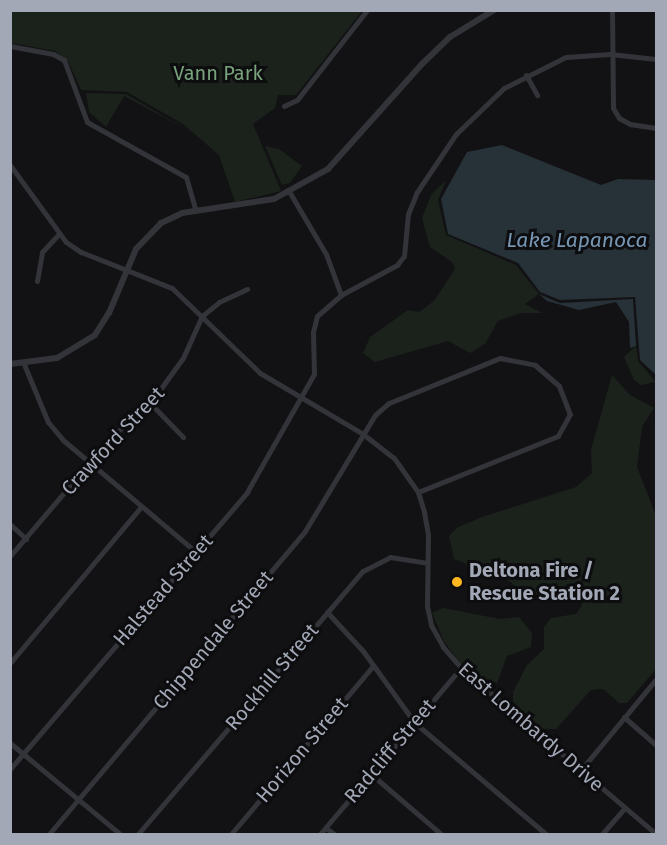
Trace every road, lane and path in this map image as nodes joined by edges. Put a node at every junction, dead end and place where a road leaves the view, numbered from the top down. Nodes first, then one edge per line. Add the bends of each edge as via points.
1 (367, 10) edge
2 (494, 10) edge
3 (612, 10) edge
4 (10, 46) edge
5 (610, 54) junction
6 (657, 59) edge
7 (526, 75) junction
8 (537, 94) dead end
9 (284, 106) dead end
10 (657, 128) edge
11 (10, 165) edge
12 (290, 193) junction
13 (196, 211) junction
14 (59, 234) junction
15 (127, 269) junction
16 (37, 282) dead end
17 (247, 289) dead end
18 (341, 295) junction
19 (202, 316) junction
20 (23, 363) junction
21 (10, 364) edge
22 (300, 400) junction
23 (149, 402) junction
24 (363, 434) junction
25 (183, 437) dead end
26 (89, 463) junction
27 (417, 492) junction
28 (141, 507) junction
29 (10, 524) edge
30 (26, 538) junction
31 (196, 552) junction
32 (10, 556) edge
33 (426, 562) junction
34 (327, 612) junction
35 (10, 663) edge
36 (373, 666) junction
37 (461, 668) junction
38 (657, 679) edge
39 (624, 717) junction
40 (415, 723) junction
41 (10, 743) edge
42 (657, 745) edge
43 (23, 754) junction
44 (10, 769) edge
45 (580, 771) junction
46 (371, 774) junction
47 (78, 799) junction
48 (625, 808) junction
49 (326, 828) junction
50 (49, 834) edge
51 (120, 834) edge
52 (138, 834) edge
53 (231, 834) edge
54 (320, 834) edge
55 (334, 834) edge
56 (441, 834) edge
57 (546, 834) edge
58 (602, 834) edge
59 (657, 834) edge

1 - 9 street via 297,100
2 - 12 street via 450,38 328,169
3 - 5 street
4 - 13 street via 53,54 64,60 87,122 186,177
5 - 6 street, Halstead Street
5 - 7 street, Halstead Street via 566,57
5 - 10 street via 613,108 619,118
7 - 8 street
7 - 18 street, Halstead Street via 479,108 443,153 417,192 408,214 404,256 397,265
11 - 14 street, East Lombardy Drive via 27,182
12 - 13 street
12 - 18 street via 326,254
13 - 15 street via 182,213 152,230 136,249
14 - 15 street, East Lombardy Drive via 81,252
14 - 16 street via 42,252
15 - 19 street, East Lombardy Drive via 172,288
15 - 20 street via 109,313 89,340 57,358
17 - 19 street via 219,302
18 - 22 street, Halstead Street via 317,316 313,332 314,374
19 - 22 street, East Lombardy Drive via 230,348
19 - 23 street, Crawford Street via 183,358
20 - 21 street
20 - 26 street via 48,422
22 - 24 street, East Lombardy Drive
22 - 31 street, Halstead Street via 247,492
23 - 25 street
23 - 26 street, Crawford Street
24 - 27 street, East Lombardy Drive via 394,458
24 - 27 street, Chippendale Street via 389,403 490,360 521,360 535,365 559,386 570,414 558,436
24 - 47 street, Chippendale Street via 306,531
26 - 28 street
26 - 30 street, Crawford Street
27 - 33 street, East Lombardy Drive via 428,535
28 - 31 street
28 - 35 street
29 - 30 street
30 - 32 street, Crawford Street
31 - 43 street, Halstead Street
33 - 34 street, Rockhill Street via 390,557 372,563
33 - 37 street, East Lombardy Drive via 425,588 431,625
34 - 36 street via 349,632
34 - 52 street, Rockhill Street
36 - 40 street
36 - 53 street, Horizon Street
37 - 40 street, Radcliff Street
37 - 45 street, East Lombardy Drive
38 - 39 street
39 - 42 street
39 - 45 street
40 - 46 street, Radcliff Street
40 - 57 street
41 - 43 street
43 - 44 street, Halstead Street
43 - 47 street
45 - 48 street, East Lombardy Drive
46 - 49 street, Radcliff Street
46 - 56 street
47 - 50 street, Chippendale Street
47 - 51 street
48 - 58 street
48 - 59 street, East Lombardy Drive
49 - 54 street, Radcliff Street
49 - 55 street

